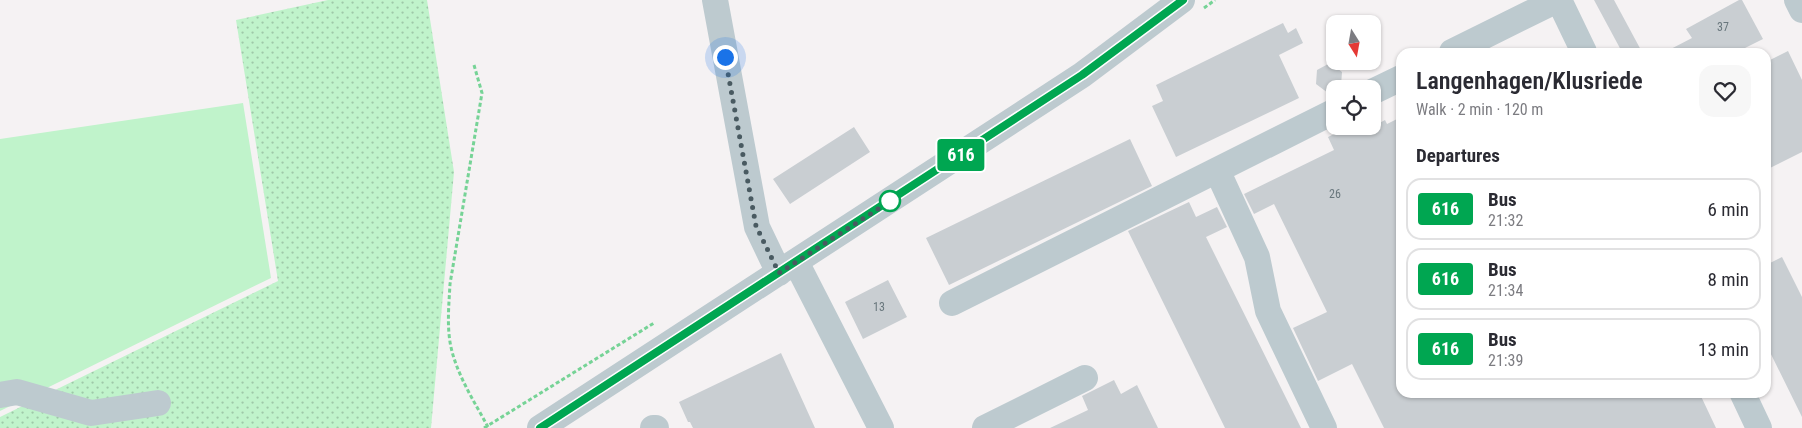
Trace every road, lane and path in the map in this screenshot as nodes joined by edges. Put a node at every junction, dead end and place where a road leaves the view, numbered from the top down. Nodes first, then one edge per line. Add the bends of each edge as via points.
1 (715, 0) edge
2 (1182, 0) edge
3 (1558, 0) edge
4 (1797, 0) edge
5 (1802, 10) edge
6 (1460, 48) edge
7 (1582, 48) edge
8 (474, 65) dead end
9 (1396, 80) edge
10 (1381, 88) edge
11 (1326, 116) edge
12 (1217, 170) junction
13 (788, 268) junction
14 (952, 303) dead end
15 (1085, 378) dead end
16 (0, 395) edge
17 (1745, 398) edge
18 (158, 403) dead end
19 (486, 428) edge
20 (540, 428) edge
21 (881, 428) edge
22 (985, 428) edge
23 (1324, 428) edge
24 (1758, 428) edge

1 - 13 street via 756,226
2 - 13 street via 1082,75
3 - 6 street
3 - 7 street
4 - 5 street
8 - 19 path via 482,93 450,284 448,314 456,364
9 - 10 street
11 - 12 street
12 - 14 street
12 - 23 street via 1257,257 1268,311
13 - 20 street
13 - 21 street
15 - 22 street
16 - 18 street via 17,392 91,413
17 - 24 street

